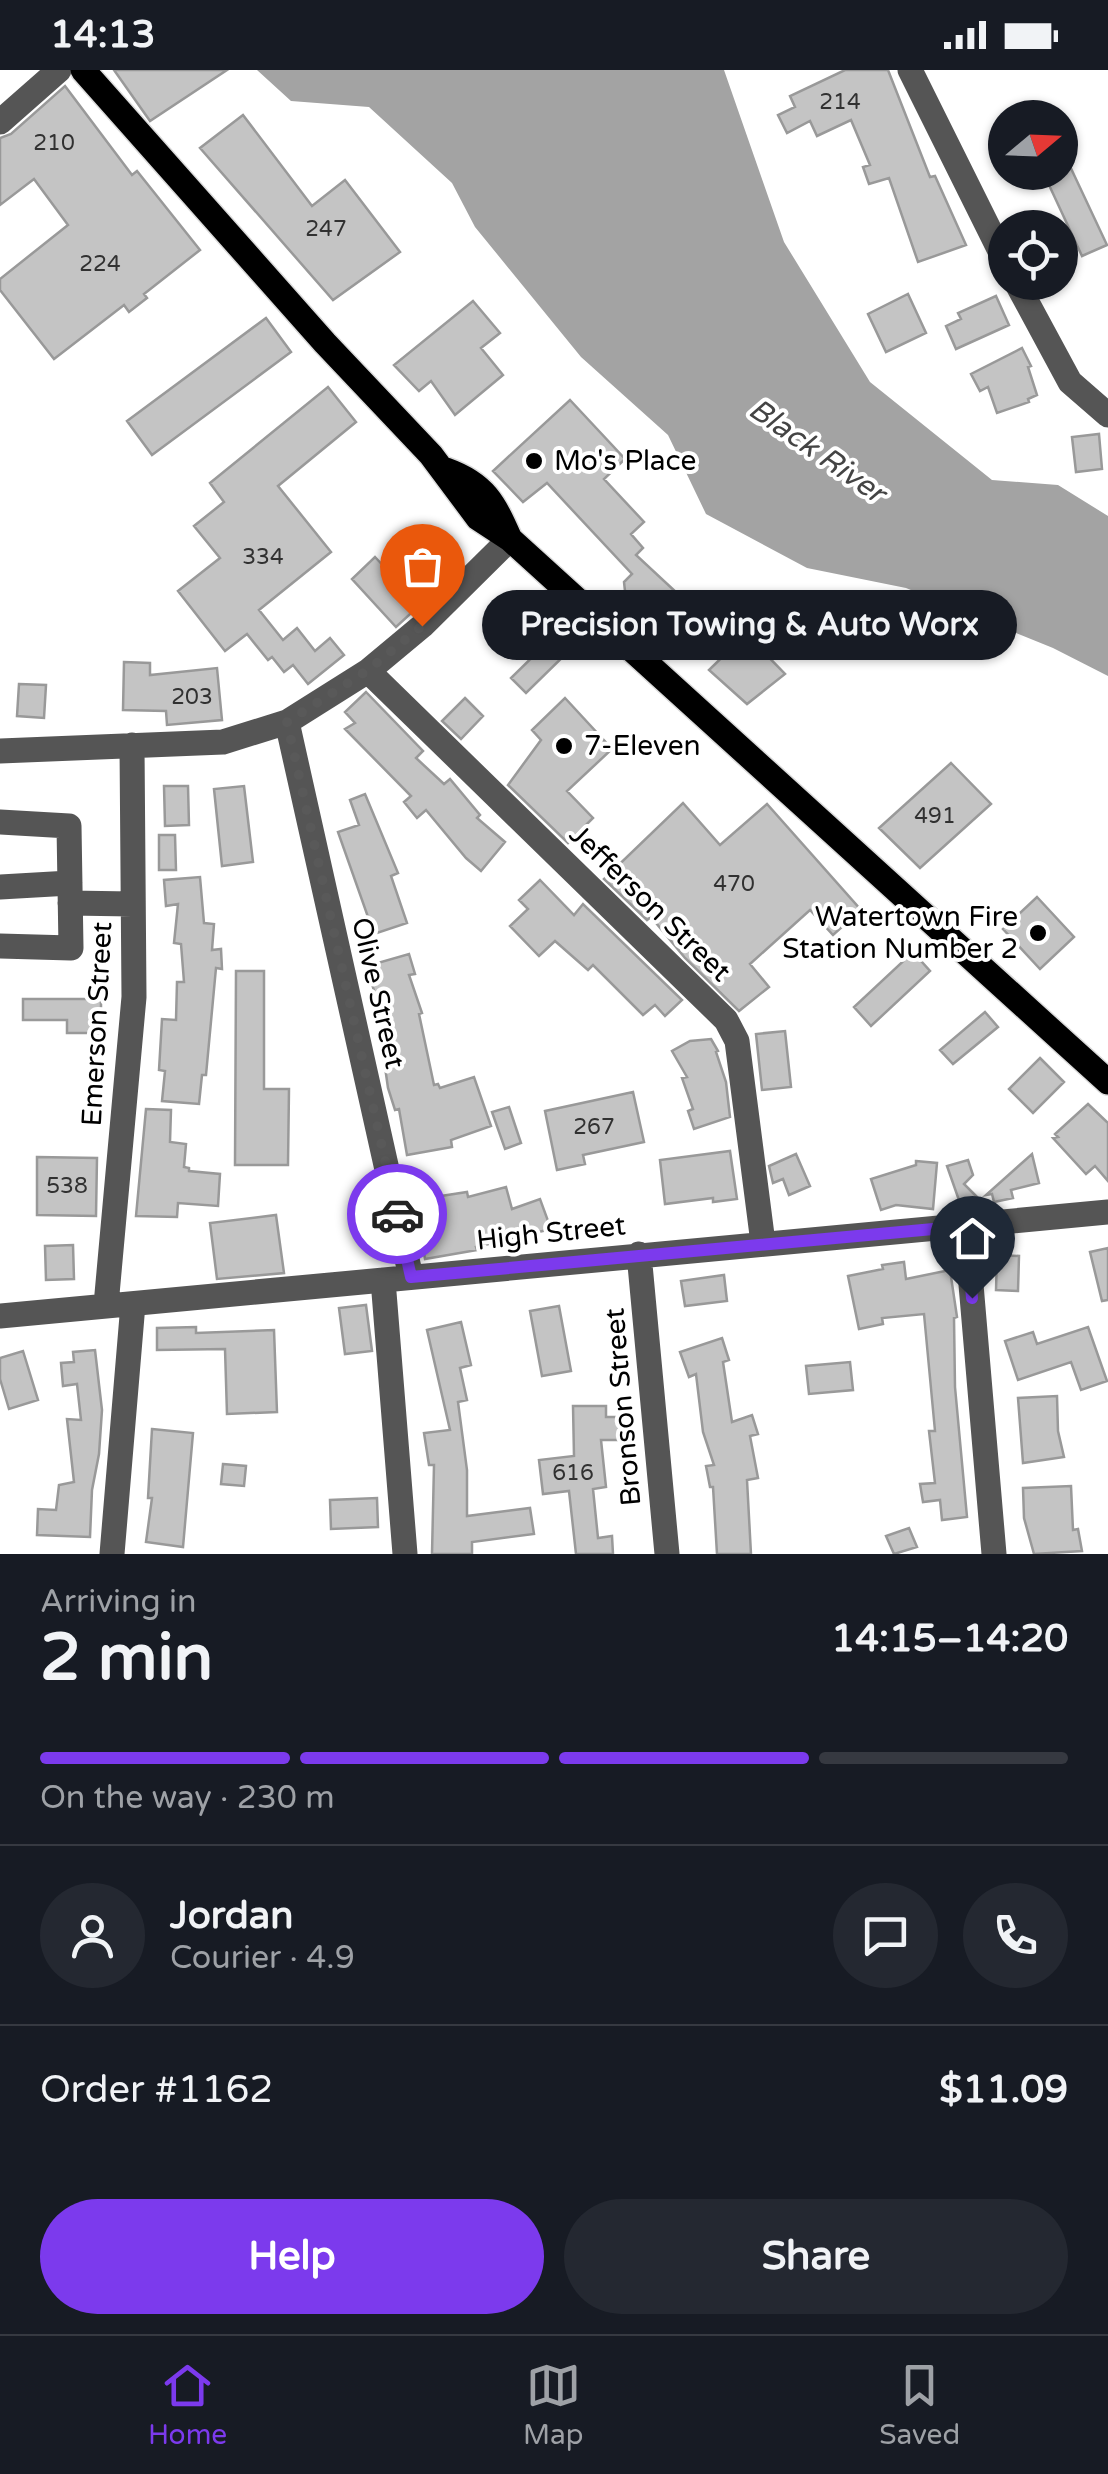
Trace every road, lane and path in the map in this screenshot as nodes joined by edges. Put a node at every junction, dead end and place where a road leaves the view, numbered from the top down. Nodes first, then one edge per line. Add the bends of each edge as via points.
1 (59, 70) edge
2 (83, 70) edge
3 (910, 70) edge
4 (0, 122) edge
5 (988, 227) edge
6 (1026, 300) edge
7 (1108, 416) edge
8 (510, 539) junction
9 (368, 670) junction
10 (287, 722) junction
11 (132, 746) junction
12 (0, 750) edge
13 (0, 822) edge
14 (0, 887) edge
15 (70, 893) junction
16 (132, 904) junction
17 (0, 946) edge
18 (1108, 1082) edge
19 (1108, 1212) edge
20 (966, 1226) junction
21 (762, 1244) junction
22 (639, 1254) junction
23 (411, 1277) junction
24 (383, 1280) junction
25 (132, 1304) junction
26 (106, 1306) junction
27 (0, 1316) edge
28 (112, 1554) edge
29 (405, 1554) edge
30 (667, 1554) edge
31 (994, 1554) edge

1 - 4 street
2 - 8 main road via 442,468 470,478 494,502
3 - 5 street
6 - 7 street via 1070,382
8 - 9 street
8 - 18 main road
9 - 10 street
9 - 21 street, Jefferson Street via 726,1020 737,1041
10 - 11 street via 223,742
10 - 23 street, Olive Street
11 - 12 street
11 - 16 street, Emerson Street
13 - 15 street via 69,826
14 - 15 street
15 - 16 street
15 - 17 street via 71,948
16 - 26 street, Emerson Street via 134,997
19 - 20 street, High Street
20 - 21 street, High Street
20 - 31 street
21 - 22 street, High Street
22 - 23 street, High Street
22 - 30 street, Bronson Street
23 - 24 street, High Street
24 - 25 street, High Street
24 - 29 street
25 - 26 street, High Street
25 - 28 street
26 - 27 street, High Street

